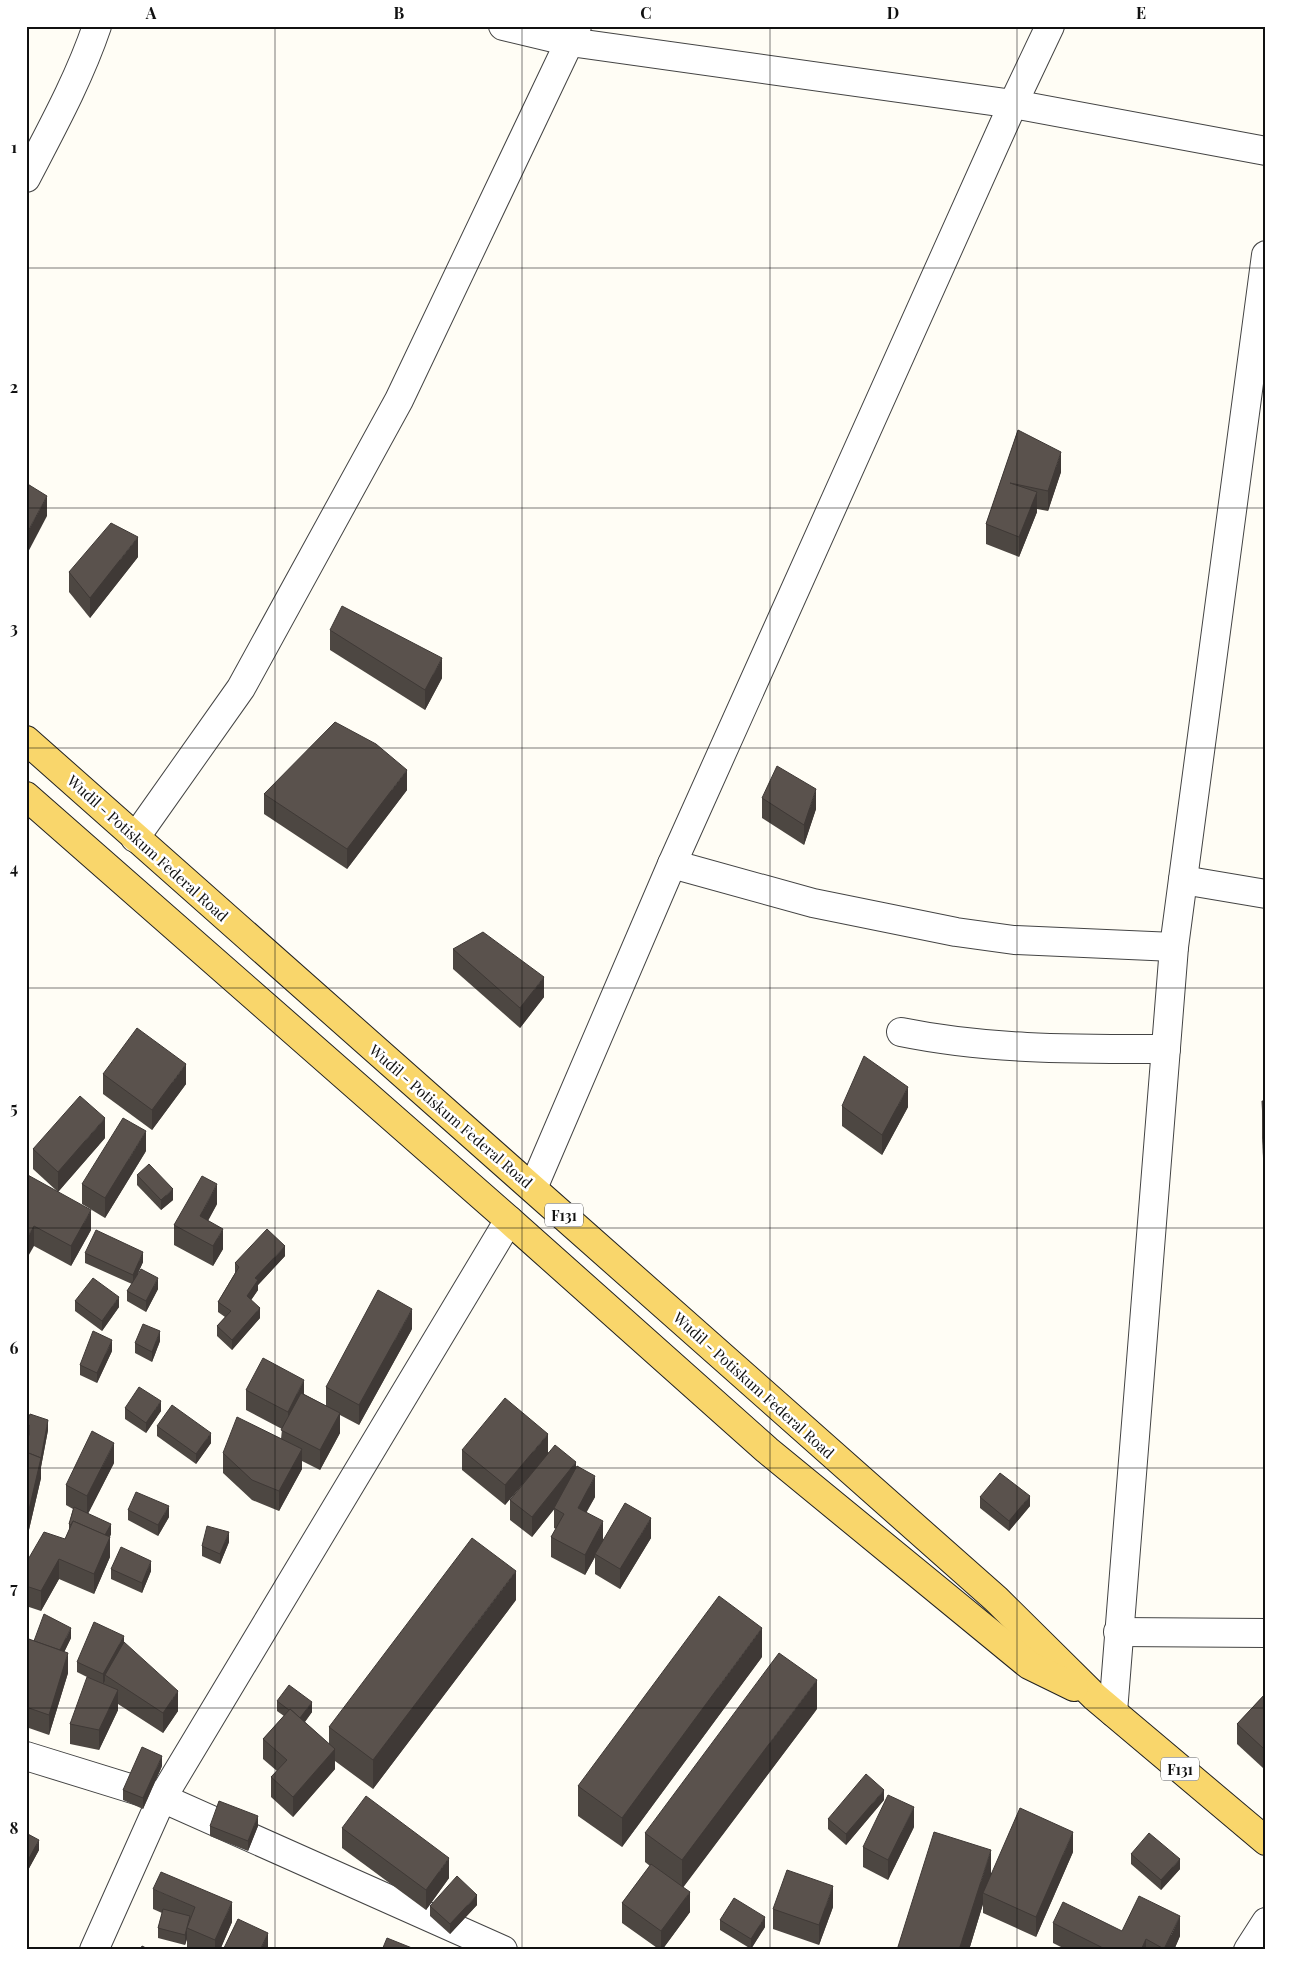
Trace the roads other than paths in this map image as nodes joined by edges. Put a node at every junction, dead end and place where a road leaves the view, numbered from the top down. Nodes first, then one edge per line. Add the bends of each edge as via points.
1 (97, 26) edge
2 (503, 26) edge
3 (1050, 26) edge
4 (573, 34) edge
5 (1013, 104) junction
6 (1266, 151) edge
7 (26, 178) edge
8 (1266, 255) edge
9 (26, 740) edge
10 (26, 796) edge
11 (135, 838) junction
12 (672, 864) junction
13 (1183, 880) junction
14 (1266, 894) edge
15 (1174, 947) junction
16 (901, 1032) dead end
17 (1166, 1048) junction
18 (533, 1188) junction
19 (509, 1220) junction
20 (1118, 1632) junction
21 (1266, 1633) edge
22 (1104, 1705) junction
23 (26, 1756) edge
24 (162, 1798) junction
25 (1266, 1841) edge
26 (1266, 1922) edge
27 (94, 1950) edge
28 (503, 1950) edge
29 (1248, 1950) edge

1 - 7 street via 64,104
2 - 4 street
3 - 5 street
4 - 5 street
4 - 11 street via 394,408 241,688
5 - 6 street
5 - 12 street
8 - 13 street
9 - 11 main road, Wudil - Potiskum Federal Road / F131
10 - 19 main road, Wudil - Potiskum Federal Road / F131
11 - 18 main road, Wudil - Potiskum Federal Road / F131
12 - 15 street via 813,903 956,932 1014,940
12 - 18 street
13 - 14 street
13 - 15 street
15 - 17 street
16 - 17 street via 1004,1047
17 - 20 street
18 - 22 main road, Wudil - Potiskum Federal Road / F131 via 996,1599
19 - 22 main road, Wudil - Potiskum Federal Road / F131 via 767,1450 1029,1665
19 - 24 street
20 - 21 street
20 - 22 street
22 - 25 main road, Wudil - Potiskum Federal Road / F131
23 - 24 street
24 - 27 street
24 - 28 street
26 - 29 street

